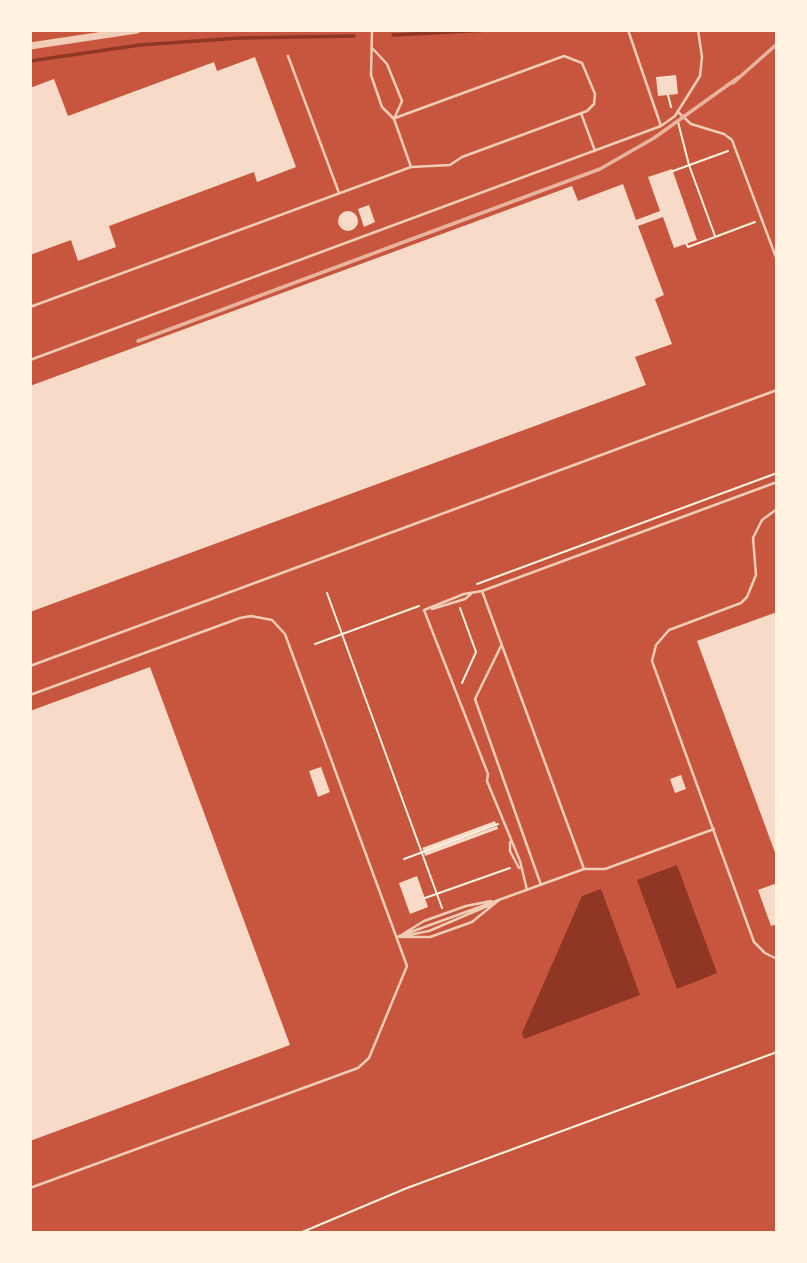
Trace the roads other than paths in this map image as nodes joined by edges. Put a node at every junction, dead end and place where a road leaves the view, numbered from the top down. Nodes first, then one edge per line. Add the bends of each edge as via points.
1 (137, 30) edge
2 (372, 30) edge
3 (628, 30) edge
4 (698, 30) edge
5 (30, 46) edge
6 (373, 49) junction
7 (288, 56) dead end
8 (678, 111) junction
9 (581, 113) junction
10 (394, 118) junction
11 (661, 126) junction
12 (595, 151) junction
13 (411, 167) junction
14 (339, 193) junction
15 (777, 260) edge
16 (30, 307) edge
17 (30, 360) edge
18 (777, 390) edge
19 (777, 482) edge
20 (777, 509) edge
21 (482, 591) junction
22 (502, 644) junction
23 (30, 666) edge
24 (30, 695) edge
25 (714, 829) junction
26 (584, 869) junction
27 (541, 885) junction
28 (527, 890) junction
29 (501, 899) junction
30 (397, 937) junction
31 (777, 959) edge
32 (30, 1188) edge

1 - 5 street
2 - 6 lane
3 - 11 lane
4 - 8 lane via 702,70
6 - 10 lane via 371,75 382,107
6 - 10 lane via 387,64 402,101
7 - 14 lane
8 - 11 lane
8 - 15 lane via 691,124 729,137
9 - 10 lane via 594,104 596,94 584,66 567,55
9 - 12 lane
9 - 13 lane via 446,166
10 - 13 lane
11 - 12 lane
12 - 17 lane
13 - 14 lane
14 - 16 lane
18 - 23 lane
19 - 21 lane
20 - 25 lane via 762,520 753,538 756,575 747,597 669,629 654,653 653,668
21 - 22 lane
21 - 28 lane via 424,610
22 - 26 lane
22 - 27 lane via 475,699
24 - 30 lane via 240,618 272,620 285,634
25 - 26 lane via 605,869
25 - 31 lane via 754,942
26 - 27 lane
27 - 28 lane
28 - 29 lane
29 - 30 lane
29 - 30 lane via 424,921
29 - 30 lane via 459,927 430,937
30 - 32 lane via 405,957 405,975 365,1063

